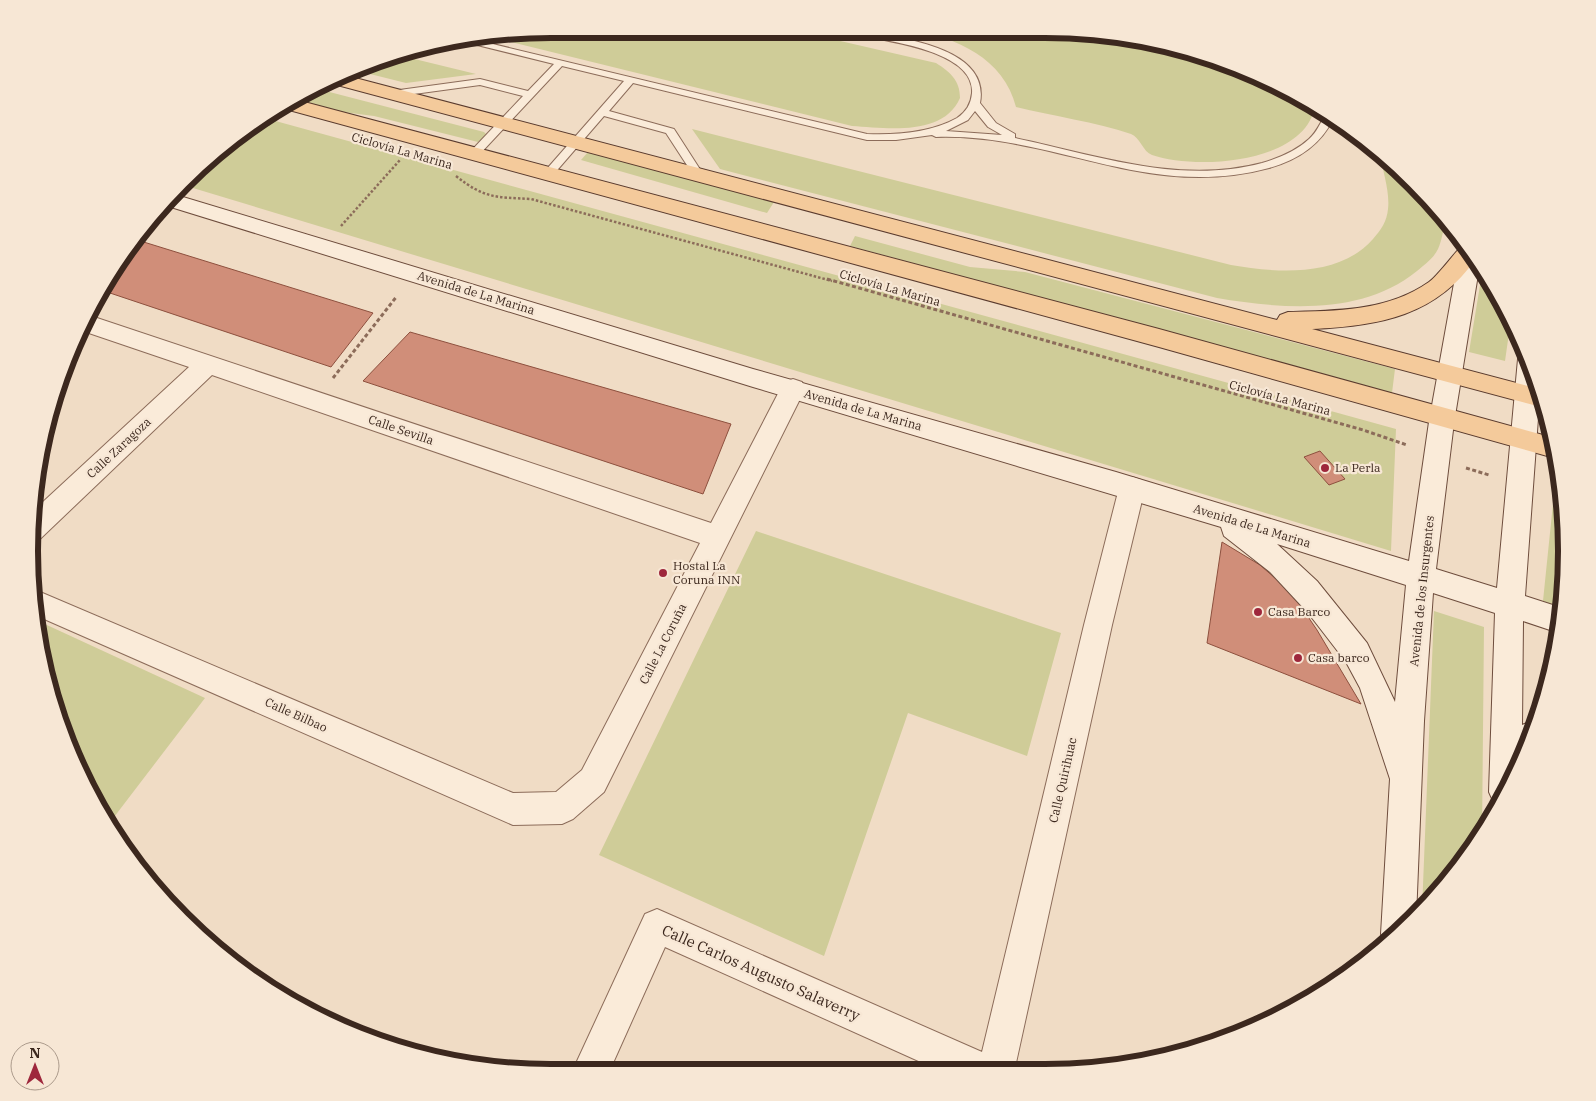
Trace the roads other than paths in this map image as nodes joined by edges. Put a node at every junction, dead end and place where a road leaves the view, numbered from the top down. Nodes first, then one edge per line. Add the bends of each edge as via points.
1 (882, 38) edge
2 (477, 43) edge
3 (560, 63) junction
4 (630, 80) junction
5 (344, 81) edge
6 (392, 94) junction
7 (531, 95) junction
8 (975, 104) junction
9 (295, 106) edge
10 (603, 113) junction
11 (1326, 121) edge
12 (505, 123) junction
13 (920, 135) junction
14 (578, 142) junction
15 (1030, 144) junction
16 (474, 154) junction
17 (550, 173) junction
18 (698, 174) junction
19 (781, 196) junction
20 (175, 201) edge
21 (746, 227) junction
22 (838, 251) junction
23 (1006, 256) junction
24 (1466, 256) edge
25 (1468, 260) edge
26 (1221, 312) junction
27 (90, 324) edge
28 (208, 364) junction
29 (1448, 373) junction
30 (793, 389) junction
31 (1535, 397) edge
32 (1442, 417) junction
33 (1522, 440) junction
34 (1548, 447) edge
35 (1132, 488) junction
36 (1212, 514) junction
37 (39, 524) edge
38 (717, 537) junction
39 (1421, 578) junction
40 (41, 604) edge
41 (1510, 604) junction
42 (1554, 618) edge
43 (1506, 776) edge
44 (1406, 783) junction
45 (562, 808) joint
46 (1399, 922) edge
47 (594, 1064) edge
48 (966, 1064) edge
49 (998, 1064) edge

1 - 8 lane via 946,55 965,68 972,76 977,94
2 - 3 lane
3 - 4 lane
3 - 7 lane
4 - 10 lane
4 - 13 lane via 849,134 885,138
5 - 6 main road
6 - 7 lane via 480,82
6 - 12 main road
7 - 12 lane
8 - 13 lane via 956,122
8 - 15 lane via 992,125
9 - 16 main road
10 - 14 lane
10 - 18 lane via 670,130
11 - 15 lane via 1317,138 1291,157 1253,171 1210,176 1161,173
12 - 14 main road
12 - 16 lane
13 - 15 lane via 976,134
14 - 17 lane
14 - 18 main road
16 - 17 main road
17 - 21 main road
18 - 19 main road
19 - 21 main road via 794,209 795,216 780,226
19 - 23 main road
20 - 30 main road, Avenida de La Marina
21 - 22 main road
22 - 23 main road via 833,243 834,236 837,229 848,226 964,254
22 - 32 main road
23 - 26 main road
24 - 26 main road via 1454,273 1428,293 1394,309 1332,320 1282,321
25 - 29 main road, Avenida de los Insurgentes
26 - 29 main road
27 - 28 main road, Calle Sevilla
28 - 37 main road, Calle Zaragoza
28 - 38 main road, Calle Sevilla
29 - 31 main road
29 - 32 main road, Avenida de los Insurgentes
30 - 35 main road, Avenida de La Marina
30 - 38 main road, Calle La Coruña
31 - 33 main road
32 - 33 main road
32 - 39 main road, Avenida de los Insurgentes
33 - 34 main road
33 - 41 main road
35 - 36 main road, Avenida de La Marina
35 - 49 main road, Calle Quirihuac
36 - 39 main road, Avenida de La Marina
36 - 44 main road via 1253,540 1325,609 1362,662 1386,719
38 - 45 main road, Calle La Coruña via 592,781
39 - 41 main road, Avenida de La Marina
39 - 44 main road, Avenida de los Insurgentes
40 - 45 main road, Calle Bilbao via 513,809
41 - 42 main road, Avenida de La Marina
41 - 43 main road
44 - 46 main road, Avenida de los Insurgentes
47 - 48 main road, Calle Carlos Augusto Salaverry via 657,926

